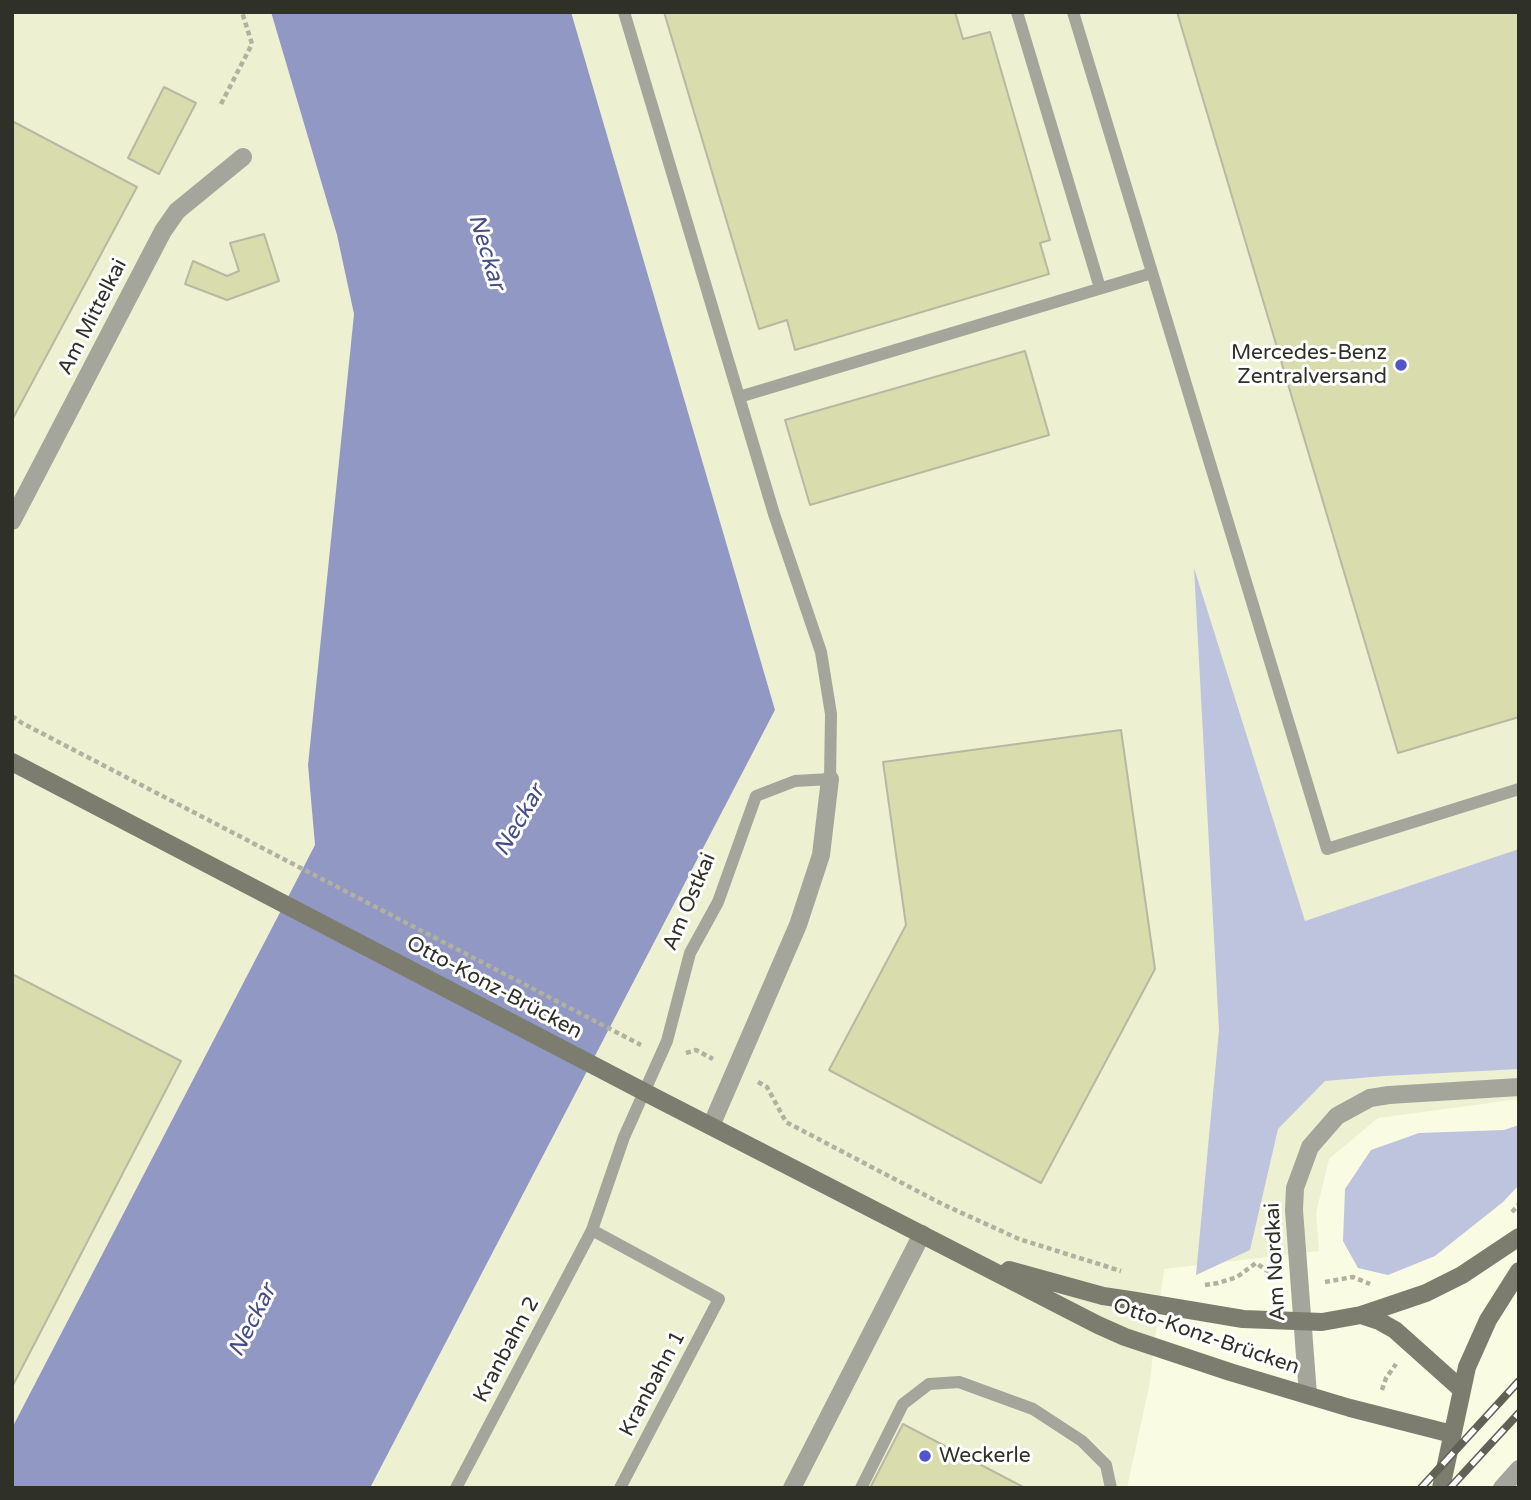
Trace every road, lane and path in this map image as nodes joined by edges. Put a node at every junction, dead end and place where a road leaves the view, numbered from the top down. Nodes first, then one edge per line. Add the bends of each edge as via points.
1 (243, 12) edge
2 (624, 12) edge
3 (1017, 12) edge
4 (1073, 12) edge
5 (220, 104) dead end
6 (243, 157) dead end
7 (1152, 273) junction
8 (1100, 288) junction
9 (739, 397) junction
10 (12, 521) edge
11 (12, 716) edge
12 (12, 762) edge
13 (830, 779) junction
14 (1519, 789) edge
15 (641, 1045) dead end
16 (680, 1055) dead end
17 (735, 1070) junction
18 (1519, 1087) edge
19 (711, 1126) junction
20 (1519, 1204) edge
21 (1510, 1214) dead end
22 (592, 1230) junction
23 (922, 1234) junction
24 (1519, 1237) edge
25 (956, 1251) junction
26 (1519, 1271) edge
27 (1134, 1275) dead end
28 (1377, 1284) dead end
29 (1205, 1285) dead end
30 (1300, 1287) junction
31 (1361, 1315) junction
32 (1302, 1322) junction
33 (1461, 1390) junction
34 (1308, 1395) junction
35 (1452, 1434) junction
36 (1519, 1469) edge
37 (456, 1488) edge
38 (620, 1488) edge
39 (792, 1488) edge
40 (860, 1488) edge
41 (1111, 1488) edge
42 (1441, 1488) edge
43 (1502, 1488) edge

1 - 5 path via 252,44
2 - 9 lane
3 - 8 lane
4 - 7 lane
6 - 10 street, Am Mittelkai via 193,196 163,231
7 - 8 lane
7 - 14 lane via 1327,849
8 - 9 lane
9 - 13 lane via 821,652 831,714
11 - 15 path
12 - 19 main road, Otto-Konz-Brücken
13 - 17 street via 821,855 798,925
13 - 22 lane, Am Ostkai via 795,781 756,796 718,902 690,953 667,1041 624,1138
16 - 17 path via 695,1050
17 - 19 street
17 - 27 path via 767,1087 786,1122 942,1204 1019,1239
18 - 30 street, Am Nordkai via 1370,1098 1337,1116 1310,1147 1295,1188
19 - 23 main road, Otto-Konz-Brücken
20 - 21 path
22 - 37 lane, Kranbahn 2
22 - 38 lane, Kranbahn 1 via 719,1299
23 - 25 main road, Otto-Konz-Brücken
23 - 39 street
24 - 31 main road, Otto-Konz-Brücken via 1426,1293
25 - 32 main road, Otto-Konz-Brücken via 1102,1296 1243,1319
25 - 34 main road, Otto-Konz-Brücken via 1125,1337
26 - 33 main road via 1488,1320
28 - 30 path via 1353,1277
29 - 30 path via 1237,1277 1256,1263 1289,1285
30 - 32 street, Am Nordkai
31 - 32 main road, Otto-Konz-Brücken
31 - 33 main road via 1395,1330
32 - 34 street, Am Nordkai
33 - 35 main road
34 - 35 main road, Otto-Konz-Brücken
35 - 42 main road
36 - 43 street
40 - 41 lane via 903,1405 929,1384 959,1382 1033,1409 1082,1441 1106,1465

